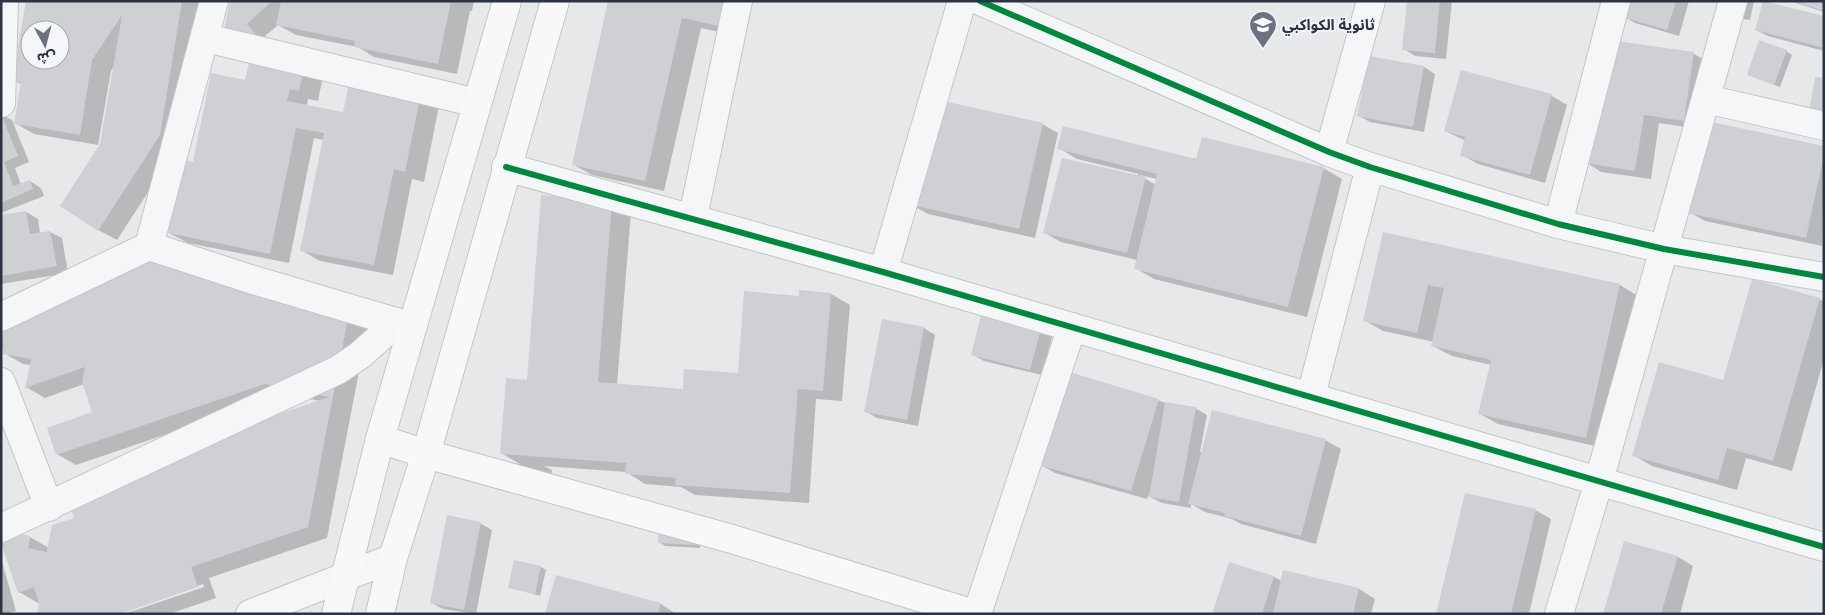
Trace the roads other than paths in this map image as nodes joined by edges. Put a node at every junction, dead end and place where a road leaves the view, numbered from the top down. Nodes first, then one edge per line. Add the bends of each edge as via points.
1 (4, 1) edge
2 (214, 1) edge
3 (507, 1) edge
4 (555, 1) edge
5 (738, 1) edge
6 (962, 1) edge
7 (980, 1) edge
8 (1371, 1) edge
9 (1616, 1) edge
10 (1733, 1) edge
11 (206, 38) junction
12 (1706, 99) junction
13 (1, 103) edge
14 (477, 103) junction
15 (1824, 126) edge
16 (1330, 152) junction
17 (506, 167) junction
18 (1370, 167) junction
19 (693, 217) junction
20 (1558, 224) junction
21 (149, 246) junction
22 (1664, 249) junction
23 (883, 272) junction
24 (1824, 278) edge
25 (1, 317) edge
26 (404, 324) junction
27 (1072, 327) junction
28 (1, 382) edge
29 (1311, 396) junction
30 (380, 439) junction
31 (426, 454) junction
32 (1598, 481) junction
33 (49, 507) junction
34 (1, 528) edge
35 (1824, 547) edge
36 (393, 558) junction
37 (346, 575) junction
38 (250, 614) edge
39 (336, 614) edge
40 (380, 614) edge
41 (976, 614) edge
42 (1559, 614) edge

1 - 13 street
2 - 11 street
3 - 14 main road
4 - 17 main road
5 - 19 street
6 - 23 street
7 - 16 street
8 - 16 street
9 - 20 street
10 - 12 street
11 - 14 street
11 - 21 street
12 - 15 street
12 - 22 street
14 - 26 main road
16 - 18 street
17 - 19 street
17 - 31 main road
18 - 20 street
18 - 29 street
19 - 23 street
20 - 22 street
21 - 25 street
21 - 26 street
22 - 24 street
22 - 32 street
23 - 27 street
26 - 30 main road
26 - 33 street via 338,370
27 - 29 street
27 - 41 street
28 - 33 street
29 - 32 street
30 - 31 main road
30 - 37 main road
31 - 36 main road
31 - 41 main road via 732,539
32 - 35 street
32 - 42 street
33 - 34 street
36 - 37 street
36 - 40 main road
37 - 38 street
37 - 39 main road

